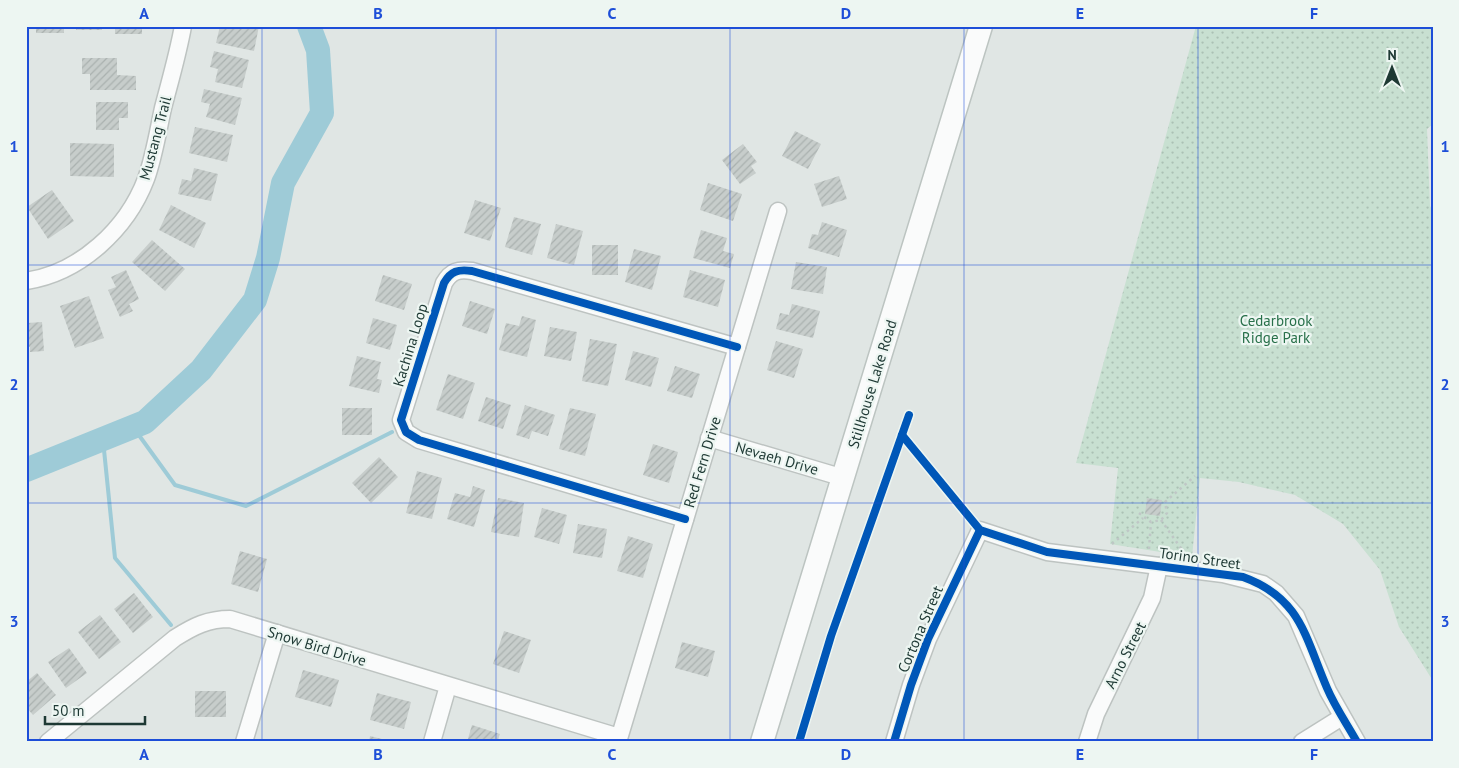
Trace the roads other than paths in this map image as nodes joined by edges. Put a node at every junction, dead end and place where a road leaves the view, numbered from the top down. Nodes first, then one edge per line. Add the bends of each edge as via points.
1 (183, 26) edge
2 (981, 26) edge
3 (778, 211) dead end
4 (26, 281) edge
5 (737, 347) junction
6 (710, 438) junction
7 (844, 478) junction
8 (685, 519) junction
9 (980, 530) joint
10 (1159, 566) junction
11 (277, 633) junction
12 (448, 686) junction
13 (1342, 717) junction
14 (618, 739) edge
15 (48, 742) edge
16 (244, 742) edge
17 (432, 742) edge
18 (762, 742) edge
19 (894, 742) edge
20 (1087, 742) edge
21 (1302, 742) edge
22 (1357, 742) edge

1 - 4 street, Mustang Trail via 146,178 130,210 104,242 72,266 41,279
2 - 7 main road, Stillhouse Lake Road
3 - 5 street, Red Fern Drive
5 - 6 street, Red Fern Drive
5 - 8 street, Kachina Loop via 460,270 450,274 444,283 401,420 406,432 419,440
6 - 7 street, Nevaeh Drive
6 - 8 street, Red Fern Drive
7 - 18 main road, Stillhouse Lake Road
8 - 14 street, Red Fern Drive
9 - 10 street, Torino Street via 1046,552
9 - 19 street, Cortona Street via 928,639
10 - 13 street, Torino Street via 1243,577 1276,593 1296,616
10 - 20 street, Arno Street via 1148,606 1096,714
11 - 12 street, Snow Bird Drive
11 - 15 street, Snow Bird Drive via 230,619 196,624
11 - 16 street
12 - 14 street, Snow Bird Drive
12 - 17 street
13 - 21 street
13 - 22 street, Torino Street

